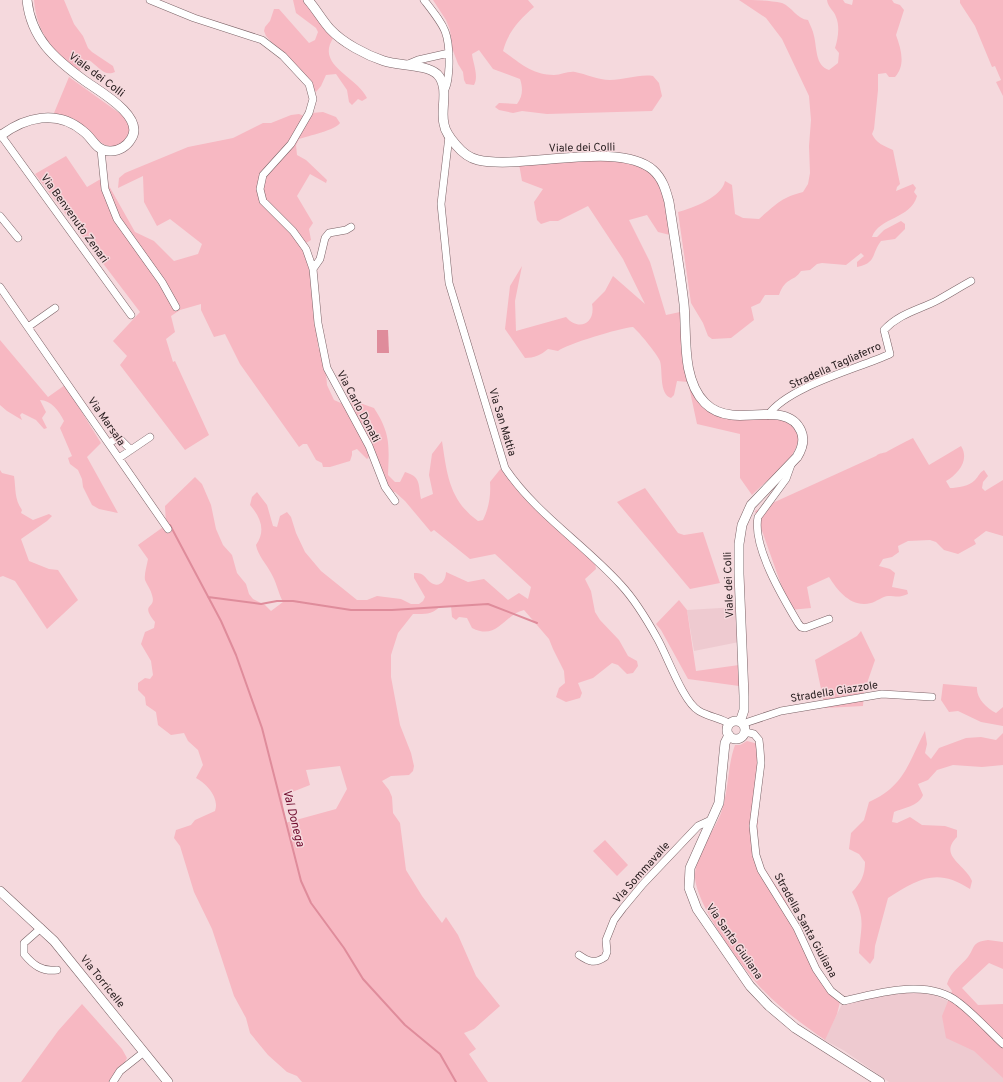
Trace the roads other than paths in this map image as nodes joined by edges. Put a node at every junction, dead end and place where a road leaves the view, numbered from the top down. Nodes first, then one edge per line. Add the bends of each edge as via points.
1 (27, 0) edge
2 (150, 0) edge
3 (308, 0) edge
4 (424, 0) edge
5 (449, 53) junction
6 (406, 65) junction
7 (444, 91) junction
8 (0, 135) edge
9 (449, 136) junction
10 (101, 150) junction
11 (0, 216) edge
12 (351, 227) dead end
13 (18, 238) dead end
14 (313, 270) junction
15 (970, 280) dead end
16 (0, 287) edge
17 (176, 307) dead end
18 (55, 308) dead end
19 (131, 315) dead end
20 (28, 327) junction
21 (768, 415) junction
22 (150, 437) dead end
23 (109, 443) junction
24 (131, 450) junction
25 (120, 458) junction
26 (791, 465) junction
27 (395, 501) dead end
28 (168, 529) dead end
29 (829, 619) dead end
30 (932, 697) dead end
31 (730, 724) junction
32 (742, 726) junction
33 (729, 735) junction
34 (711, 820) junction
35 (0, 891) edge
36 (41, 928) junction
37 (579, 955) dead end
38 (56, 970) dead end
39 (1003, 1044) edge
40 (144, 1052) junction
41 (113, 1082) edge
42 (168, 1082) edge
43 (880, 1082) edge

1 - 10 street, Viale dei Colli via 30,21 49,51 63,65 125,110 133,124 133,136 125,146 111,152
2 - 14 street, Via Carlo Donati via 194,18 262,40 283,56 309,84 313,99 309,114 291,144 264,175 260,189 263,201 293,231 306,249
3 - 6 street, Viale dei Colli via 331,30 355,48 385,61
4 - 5 street via 447,33
5 - 6 street
5 - 7 street via 448,85
6 - 7 street, Viale dei Colli via 432,70 438,75
7 - 9 street, Viale dei Colli via 444,124
8 - 10 street via 33,119 63,119 84,131
8 - 19 street, Via Benvenuto Zenari
9 - 21 street, Viale dei Colli via 461,151 475,160 488,162 613,157 636,161 653,170 663,184 669,202 684,306 687,360 698,392 704,402 724,414
9 - 31 street, Via San Mattia via 441,204 449,283 505,468 518,488 622,586 658,638 681,687 693,705 699,711 721,718
10 - 17 street via 105,188 117,219 162,282
11 - 13 street
12 - 14 street via 329,233 325,238 320,259
14 - 27 street, Via Carlo Donati via 318,323 327,368 369,446 385,487
15 - 21 street, Stradella Tagliaferro via 938,300 915,308 892,322 884,330 890,354 814,384 774,406
16 - 20 street, Via Marsala
18 - 20 street
20 - 23 street, Via Marsala
21 - 26 street, Viale dei Colli via 790,419 802,433 801,451
22 - 24 street
23 - 24 street via 120,439
23 - 25 street, Via Marsala
24 - 25 street
25 - 28 street, Via Marsala
26 - 29 street, Viale dei Colli via 786,479 758,517 758,536 770,568 798,623 805,628
26 - 32 street, Viale dei Colli via 752,505 742,525 739,544 744,696
30 - 32 street, Stradella Giazzole via 882,694 780,711
31 - 32 street
31 - 33 street
32 - 33 street via 743,736 737,739
32 - 39 street, Stradella Santa Giuliana via 754,734 760,750 753,826 756,855 761,870 797,928 816,968 831,991 844,1001 883,992 931,990 957,1001
33 - 34 street, Via Santa Giuliana via 725,743 719,803
34 - 37 street, Via Sommavalle via 698,826 623,908 614,920 606,940 605,958 587,961
34 - 43 street, Via Santa Giuliana via 690,868 689,888 697,909 750,986 770,1006 795,1028
35 - 36 street, Via Torricelle
36 - 38 street via 24,943 24,954 32,964 46,971
36 - 40 street, Via Torricelle
40 - 41 street via 120,1071
40 - 42 street, Via Torricelle

